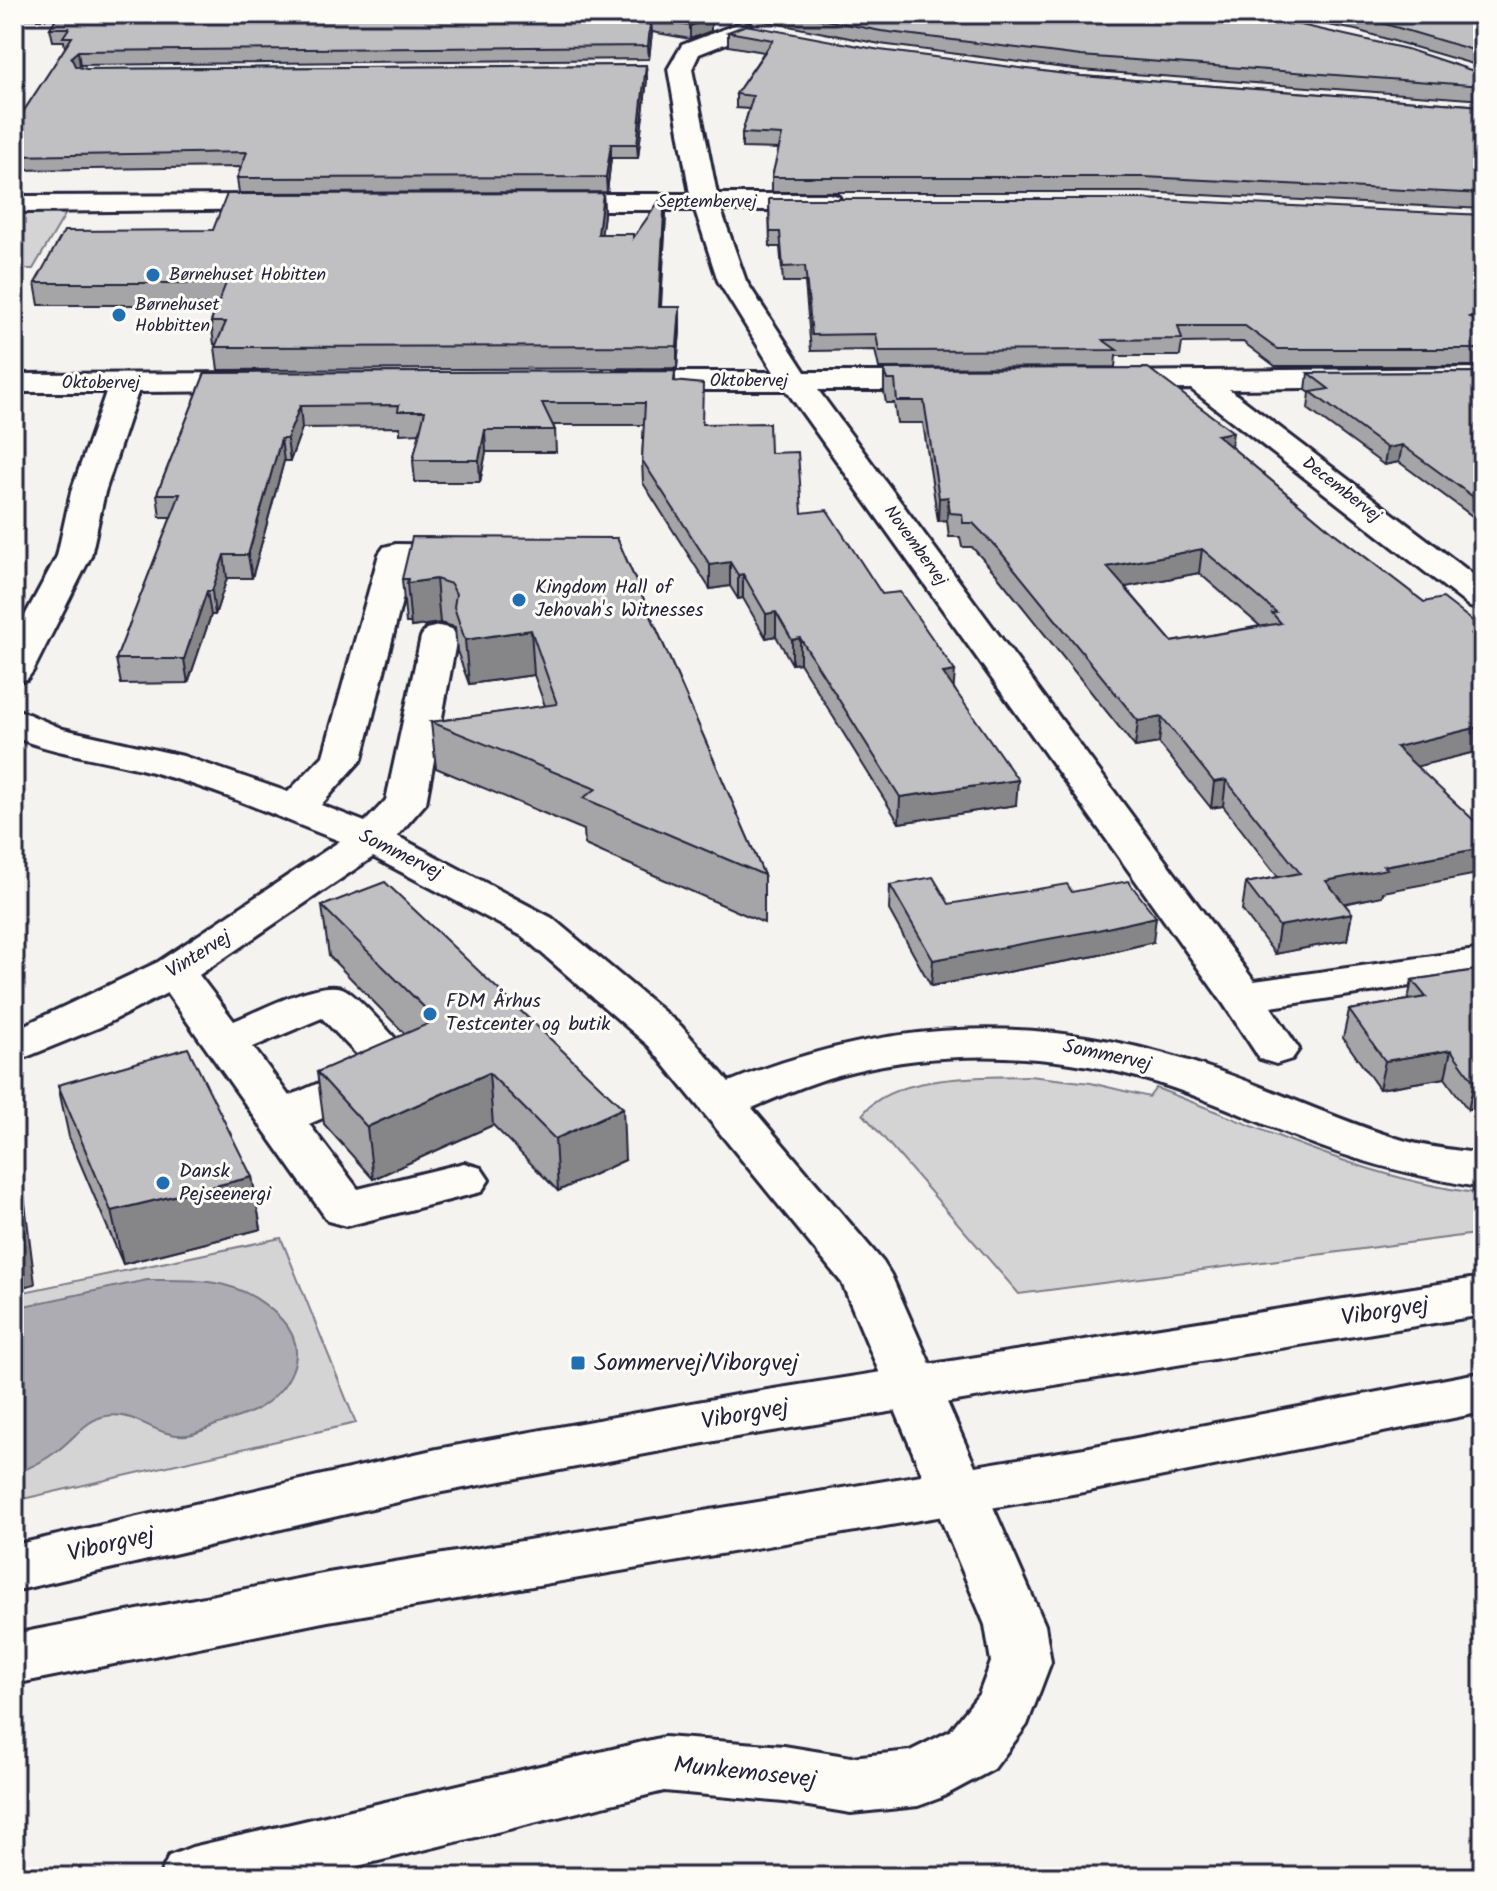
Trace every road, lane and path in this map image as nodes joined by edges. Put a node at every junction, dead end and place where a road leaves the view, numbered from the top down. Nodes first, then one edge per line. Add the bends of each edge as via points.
1 (697, 18) edge
2 (705, 201) junction
3 (515, 202) edge
4 (861, 202) edge
5 (308, 203) edge
6 (26, 204) dead end
7 (1483, 377) edge
8 (1198, 380) junction
9 (583, 381) edge
10 (981, 381) edge
11 (1074, 381) edge
12 (291, 382) edge
13 (796, 382) junction
14 (14, 383) edge
15 (125, 383) junction
16 (503, 555) edge
17 (1483, 599) edge
18 (439, 637) dead end
19 (14, 671) edge
20 (14, 720) edge
21 (295, 808) junction
22 (371, 839) junction
23 (1483, 962) edge
24 (174, 972) junction
25 (1242, 997) junction
26 (225, 1042) junction
27 (14, 1047) edge
28 (1276, 1049) dead end
29 (722, 1103) junction
30 (280, 1118) junction
31 (1483, 1171) edge
32 (464, 1180) dead end
33 (1483, 1296) edge
34 (914, 1389) junction
35 (1483, 1392) edge
36 (959, 1491) junction
37 (14, 1568) edge
38 (14, 1659) edge
39 (192, 1877) edge

1 - 2 street, Novembervej via 756,32 690,50 672,69
2 - 3 street, Septembervej
2 - 4 street, Septembervej
2 - 13 street, Novembervej via 732,281
5 - 6 street
7 - 8 street
8 - 11 street
8 - 17 street, Decembervej
9 - 13 street, Oktobervej
10 - 13 street, Oktobervej
12 - 15 street, Oktobervej
13 - 25 street, Novembervej
14 - 15 street, Oktobervej
15 - 19 street via 88,492 74,556
16 - 21 street via 396,554 342,759
18 - 22 street, Vintervej via 406,803
20 - 21 street, Sommervej via 51,738 169,764
21 - 22 street, Sommervej
22 - 24 street, Vintervej
22 - 29 street, Sommervej via 537,927 665,1036
23 - 25 street
24 - 26 street
24 - 27 street, Vintervej
25 - 28 street, Novembervej
26 - 30 street
26 - 30 street via 329,999 396,1068
29 - 31 street, Sommervej via 803,1070 882,1052 964,1042 1032,1043 1075,1047 1159,1067 1362,1145
29 - 34 street, Sommervej via 865,1275
30 - 32 street via 346,1209
33 - 34 street, Viborgvej
34 - 36 street, Munkemosevej
34 - 37 street, Viborgvej via 437,1471
35 - 36 street
36 - 38 street via 344,1595
36 - 39 street, Munkemosevej via 1015,1625 1021,1662 1005,1707 972,1750 918,1778 851,1785 664,1764

